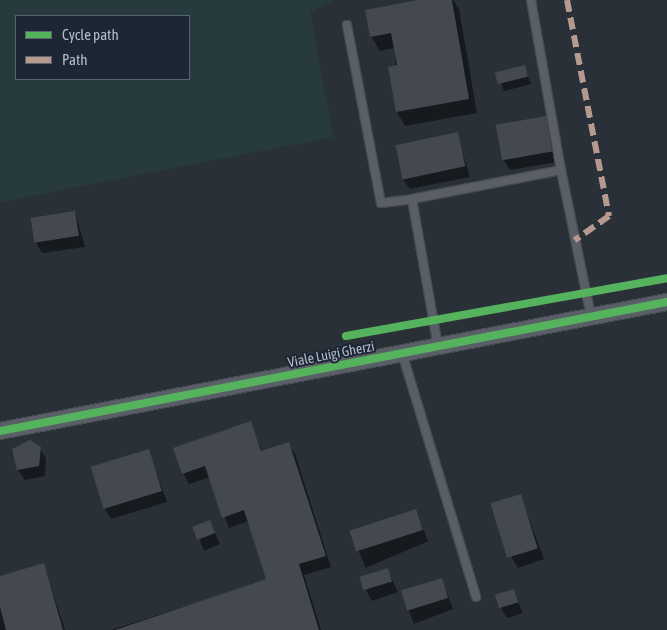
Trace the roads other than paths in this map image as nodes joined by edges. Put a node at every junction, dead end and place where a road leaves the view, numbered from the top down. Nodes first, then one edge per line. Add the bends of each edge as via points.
1 (531, 0) edge
2 (347, 25) dead end
3 (561, 170) junction
4 (412, 198) junction
5 (667, 302) edge
6 (591, 316) junction
7 (438, 348) junction
8 (402, 352) junction
9 (0, 431) edge
10 (476, 597) dead end

1 - 3 lane
2 - 4 lane via 381,203
3 - 4 lane
3 - 6 lane
4 - 7 lane
5 - 6 street, Viale Luigi Gherzi
6 - 7 street, Viale Luigi Gherzi
7 - 8 street, Viale Luigi Gherzi
8 - 9 street, Viale Luigi Gherzi
8 - 10 lane

